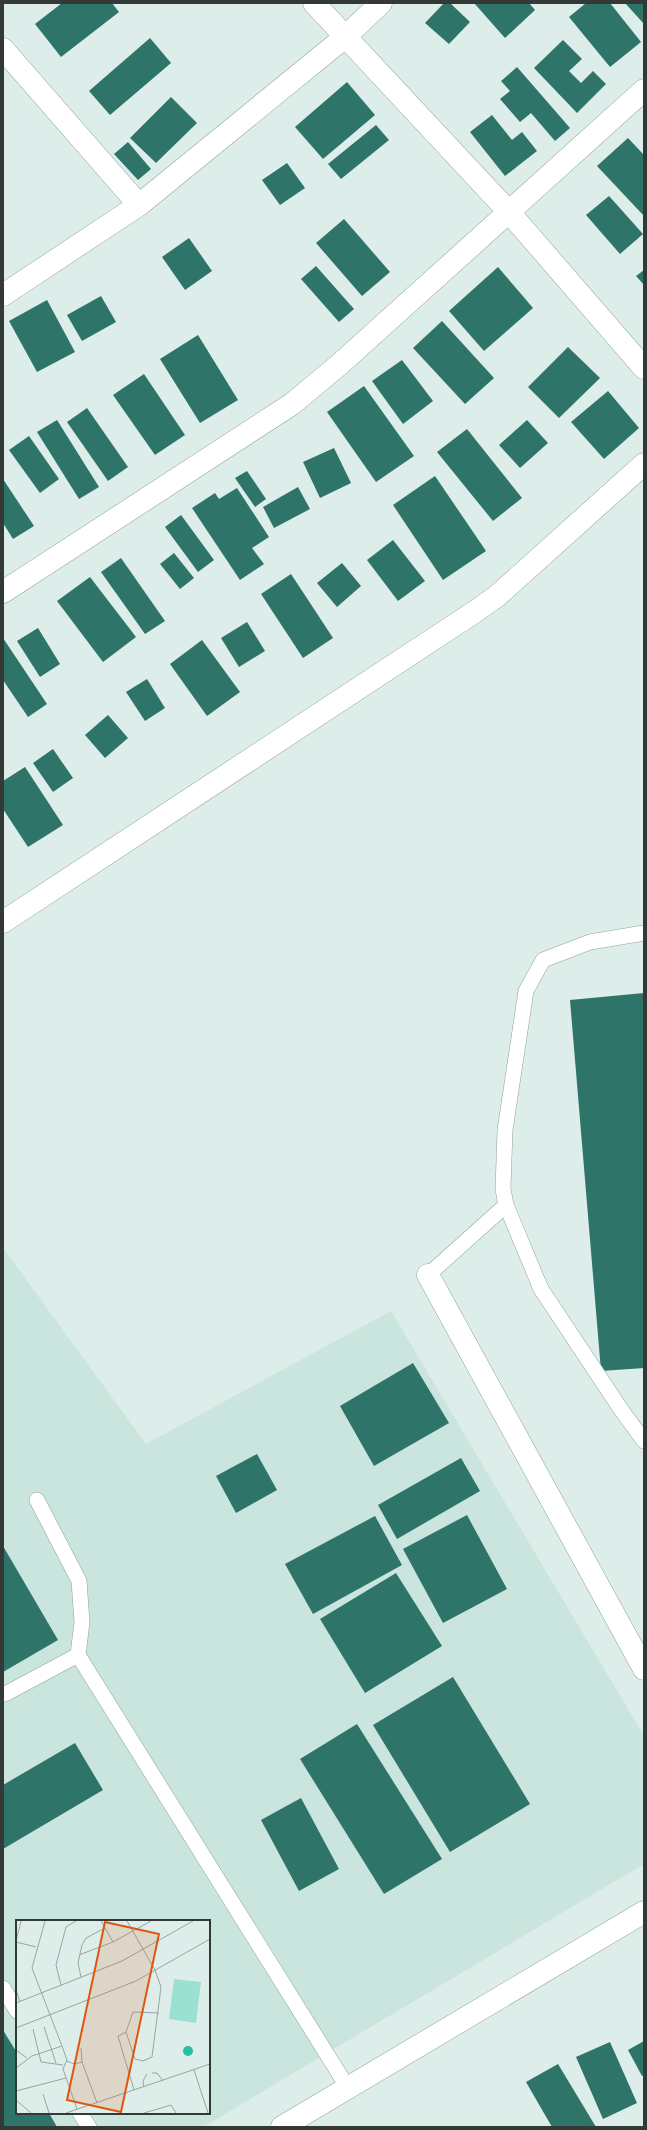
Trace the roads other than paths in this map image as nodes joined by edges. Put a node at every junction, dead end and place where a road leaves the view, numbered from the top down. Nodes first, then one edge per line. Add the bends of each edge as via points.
1 (314, 3) edge
2 (381, 3) edge
3 (345, 37) junction
4 (8, 63) edge
5 (644, 90) edge
6 (139, 205) junction
7 (508, 211) junction
8 (3, 295) edge
9 (644, 368) edge
10 (644, 464) edge
11 (3, 592) edge
12 (3, 922) edge
13 (644, 933) edge
14 (506, 1205) junction
15 (428, 1275) joint
16 (644, 1442) edge
17 (37, 1500) dead end
18 (78, 1655) junction
19 (644, 1669) edge
20 (3, 1694) edge
21 (644, 1912) edge
22 (3, 1988) edge
23 (16, 2009) edge
24 (348, 2088) junction
25 (81, 2114) edge
26 (89, 2127) edge
27 (282, 2127) edge

1 - 3 street
2 - 3 street
3 - 6 street
3 - 7 street
4 - 6 street
5 - 7 street
6 - 8 street
7 - 9 street
7 - 11 street via 340,364 292,404
10 - 12 street via 497,596
13 - 14 lane via 590,942 543,960 526,991 505,1130 503,1189
14 - 15 lane
14 - 16 lane via 541,1289
15 - 19 street
17 - 18 lane via 79,1581 82,1622
18 - 20 lane
18 - 24 lane
21 - 24 street
22 - 23 lane
24 - 27 street
25 - 26 lane

